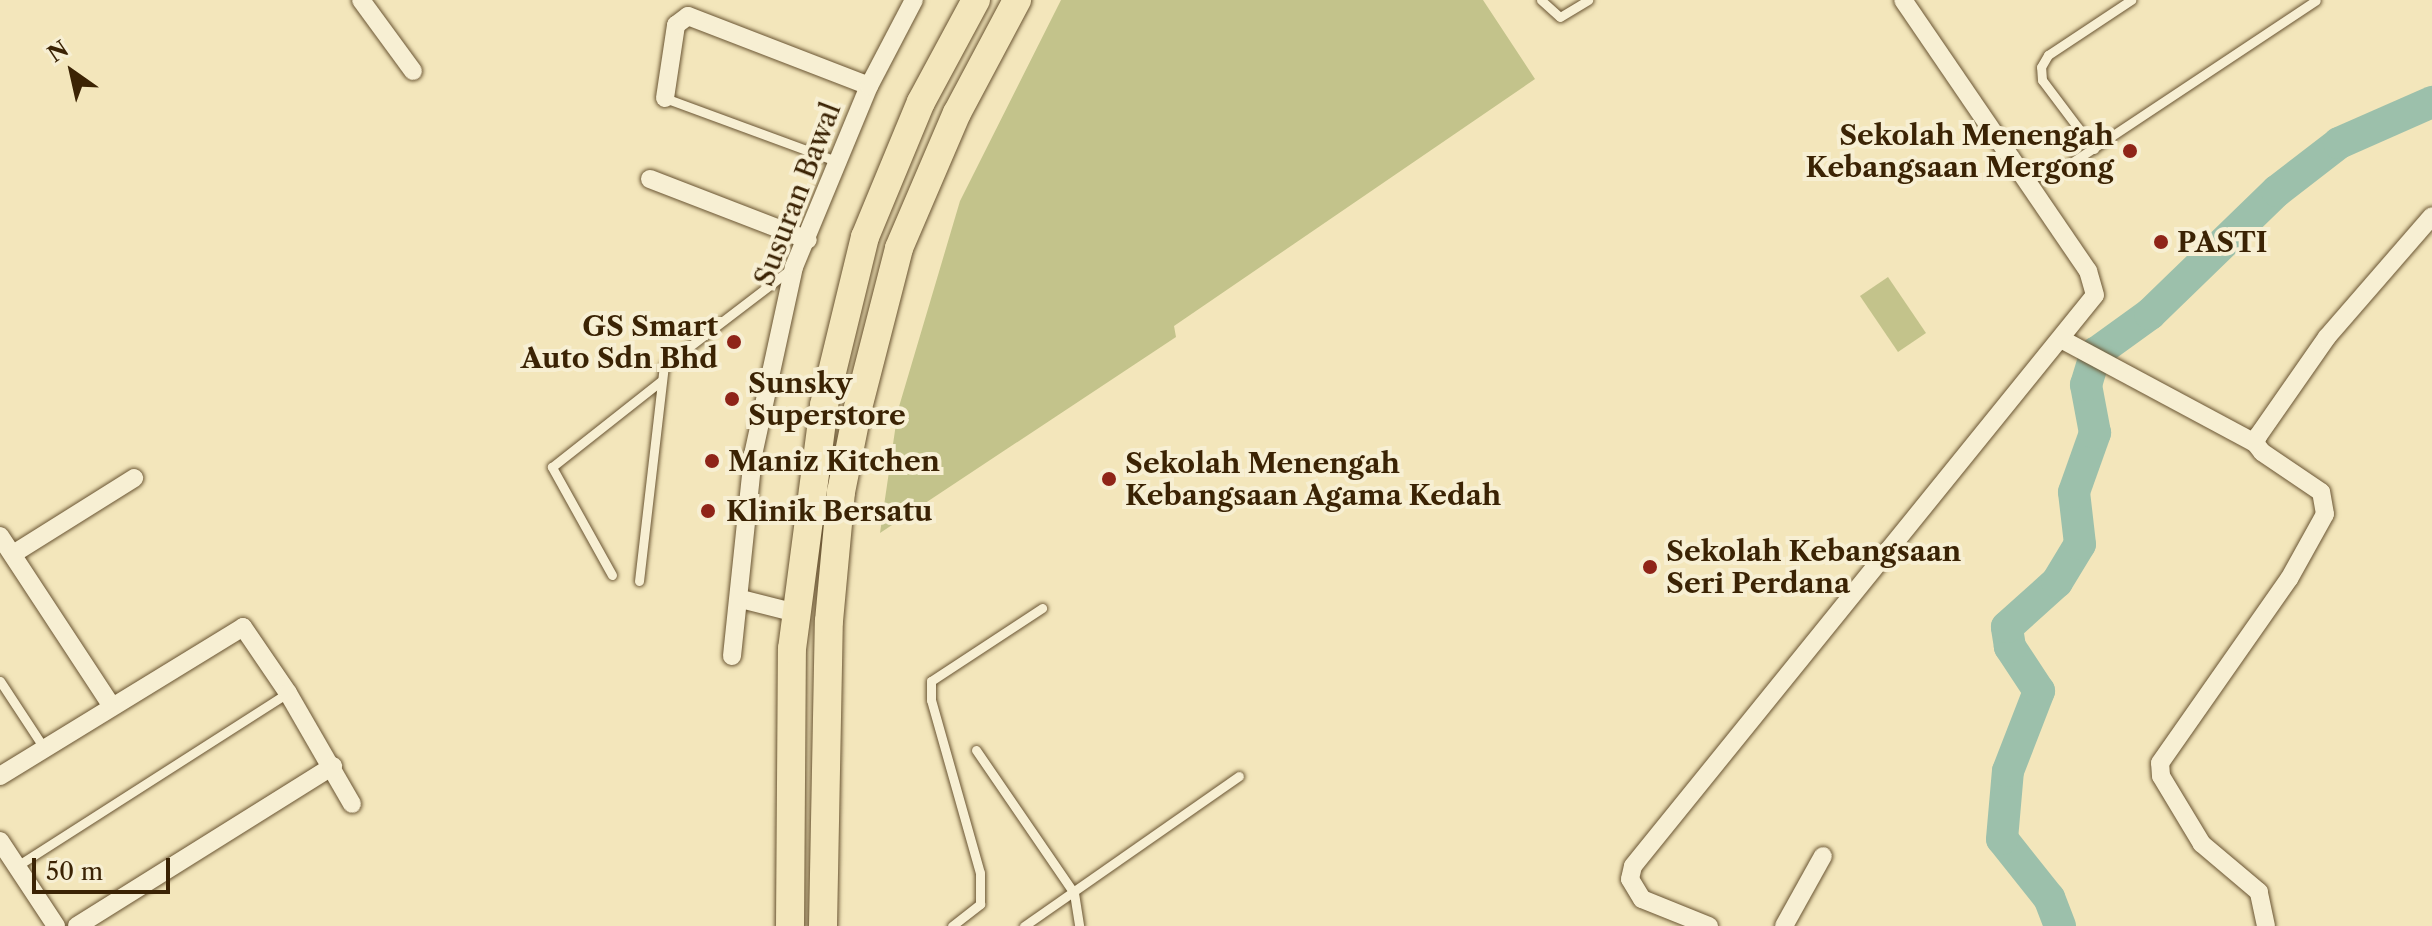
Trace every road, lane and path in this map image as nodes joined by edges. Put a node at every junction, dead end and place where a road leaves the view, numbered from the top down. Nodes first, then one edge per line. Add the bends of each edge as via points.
1 (361, 0) edge
2 (914, 0) edge
3 (976, 0) edge
4 (1017, 0) edge
5 (1541, 0) edge
6 (1588, 0) edge
7 (1903, 0) edge
8 (2131, 0) edge
9 (2316, 0) edge
10 (413, 71) dead end
11 (869, 86) junction
12 (665, 98) joint
13 (2094, 149) junction
14 (839, 162) junction
15 (2017, 171) junction
16 (650, 179) dead end
17 (2432, 216) edge
18 (808, 240) junction
19 (794, 267) junction
20 (2061, 339) junction
21 (662, 380) junction
22 (2255, 443) junction
23 (134, 478) dead end
24 (0, 536) edge
25 (13, 554) junction
26 (612, 575) dead end
27 (639, 581) dead end
28 (741, 599) junction
29 (1042, 608) dead end
30 (796, 613) junction
31 (732, 656) dead end
32 (0, 681) edge
33 (288, 693) junction
34 (111, 705) junction
35 (44, 748) junction
36 (976, 750) dead end
37 (333, 766) junction
38 (0, 776) edge
39 (1239, 776) dead end
40 (352, 804) dead end
41 (0, 841) edge
42 (1823, 856) dead end
43 (17, 866) junction
44 (1074, 893) junction
45 (56, 926) edge
46 (77, 926) edge
47 (790, 926) edge
48 (823, 926) edge
49 (952, 926) edge
50 (1024, 926) edge
51 (1079, 926) edge
52 (1709, 926) edge
53 (1784, 926) edge
54 (2266, 926) edge

1 - 10 street
2 - 11 street, Susuran Bawal
3 - 30 main road via 921,102 865,237 824,405
4 - 48 main road via 957,113 899,248 861,394 841,492 829,621
5 - 6 lane via 1560,17
7 - 15 street
8 - 13 lane via 2048,55 2041,67 2042,80
9 - 13 lane
11 - 12 street via 688,16 676,25
11 - 14 street, Susuran Bawal
12 - 14 lane
13 - 15 lane via 2053,172
14 - 18 street, Susuran Bawal
15 - 20 street via 2094,284 2095,295
16 - 18 street
17 - 22 street via 2327,337
18 - 19 street, Susuran Bawal
19 - 21 lane via 674,356
19 - 28 street, Susuran Bawal via 753,455
20 - 22 street
20 - 52 street via 1633,866 1630,879 1642,899
21 - 26 lane via 552,467
21 - 27 lane
22 - 54 street via 2321,492 2325,514 2289,579 2160,763 2161,776 2202,844 2259,892
23 - 25 street
24 - 25 street
25 - 34 street
28 - 30 street
28 - 31 street, Susuran Bawal
29 - 49 lane via 931,681 931,700 980,873 980,904
30 - 47 main road
32 - 35 lane
33 - 34 street via 243,627
33 - 37 street
33 - 43 lane
34 - 35 street
35 - 38 street
36 - 44 lane
37 - 40 street
37 - 46 street
39 - 44 lane
41 - 43 street
42 - 53 street
43 - 45 street
44 - 50 lane
44 - 51 lane

